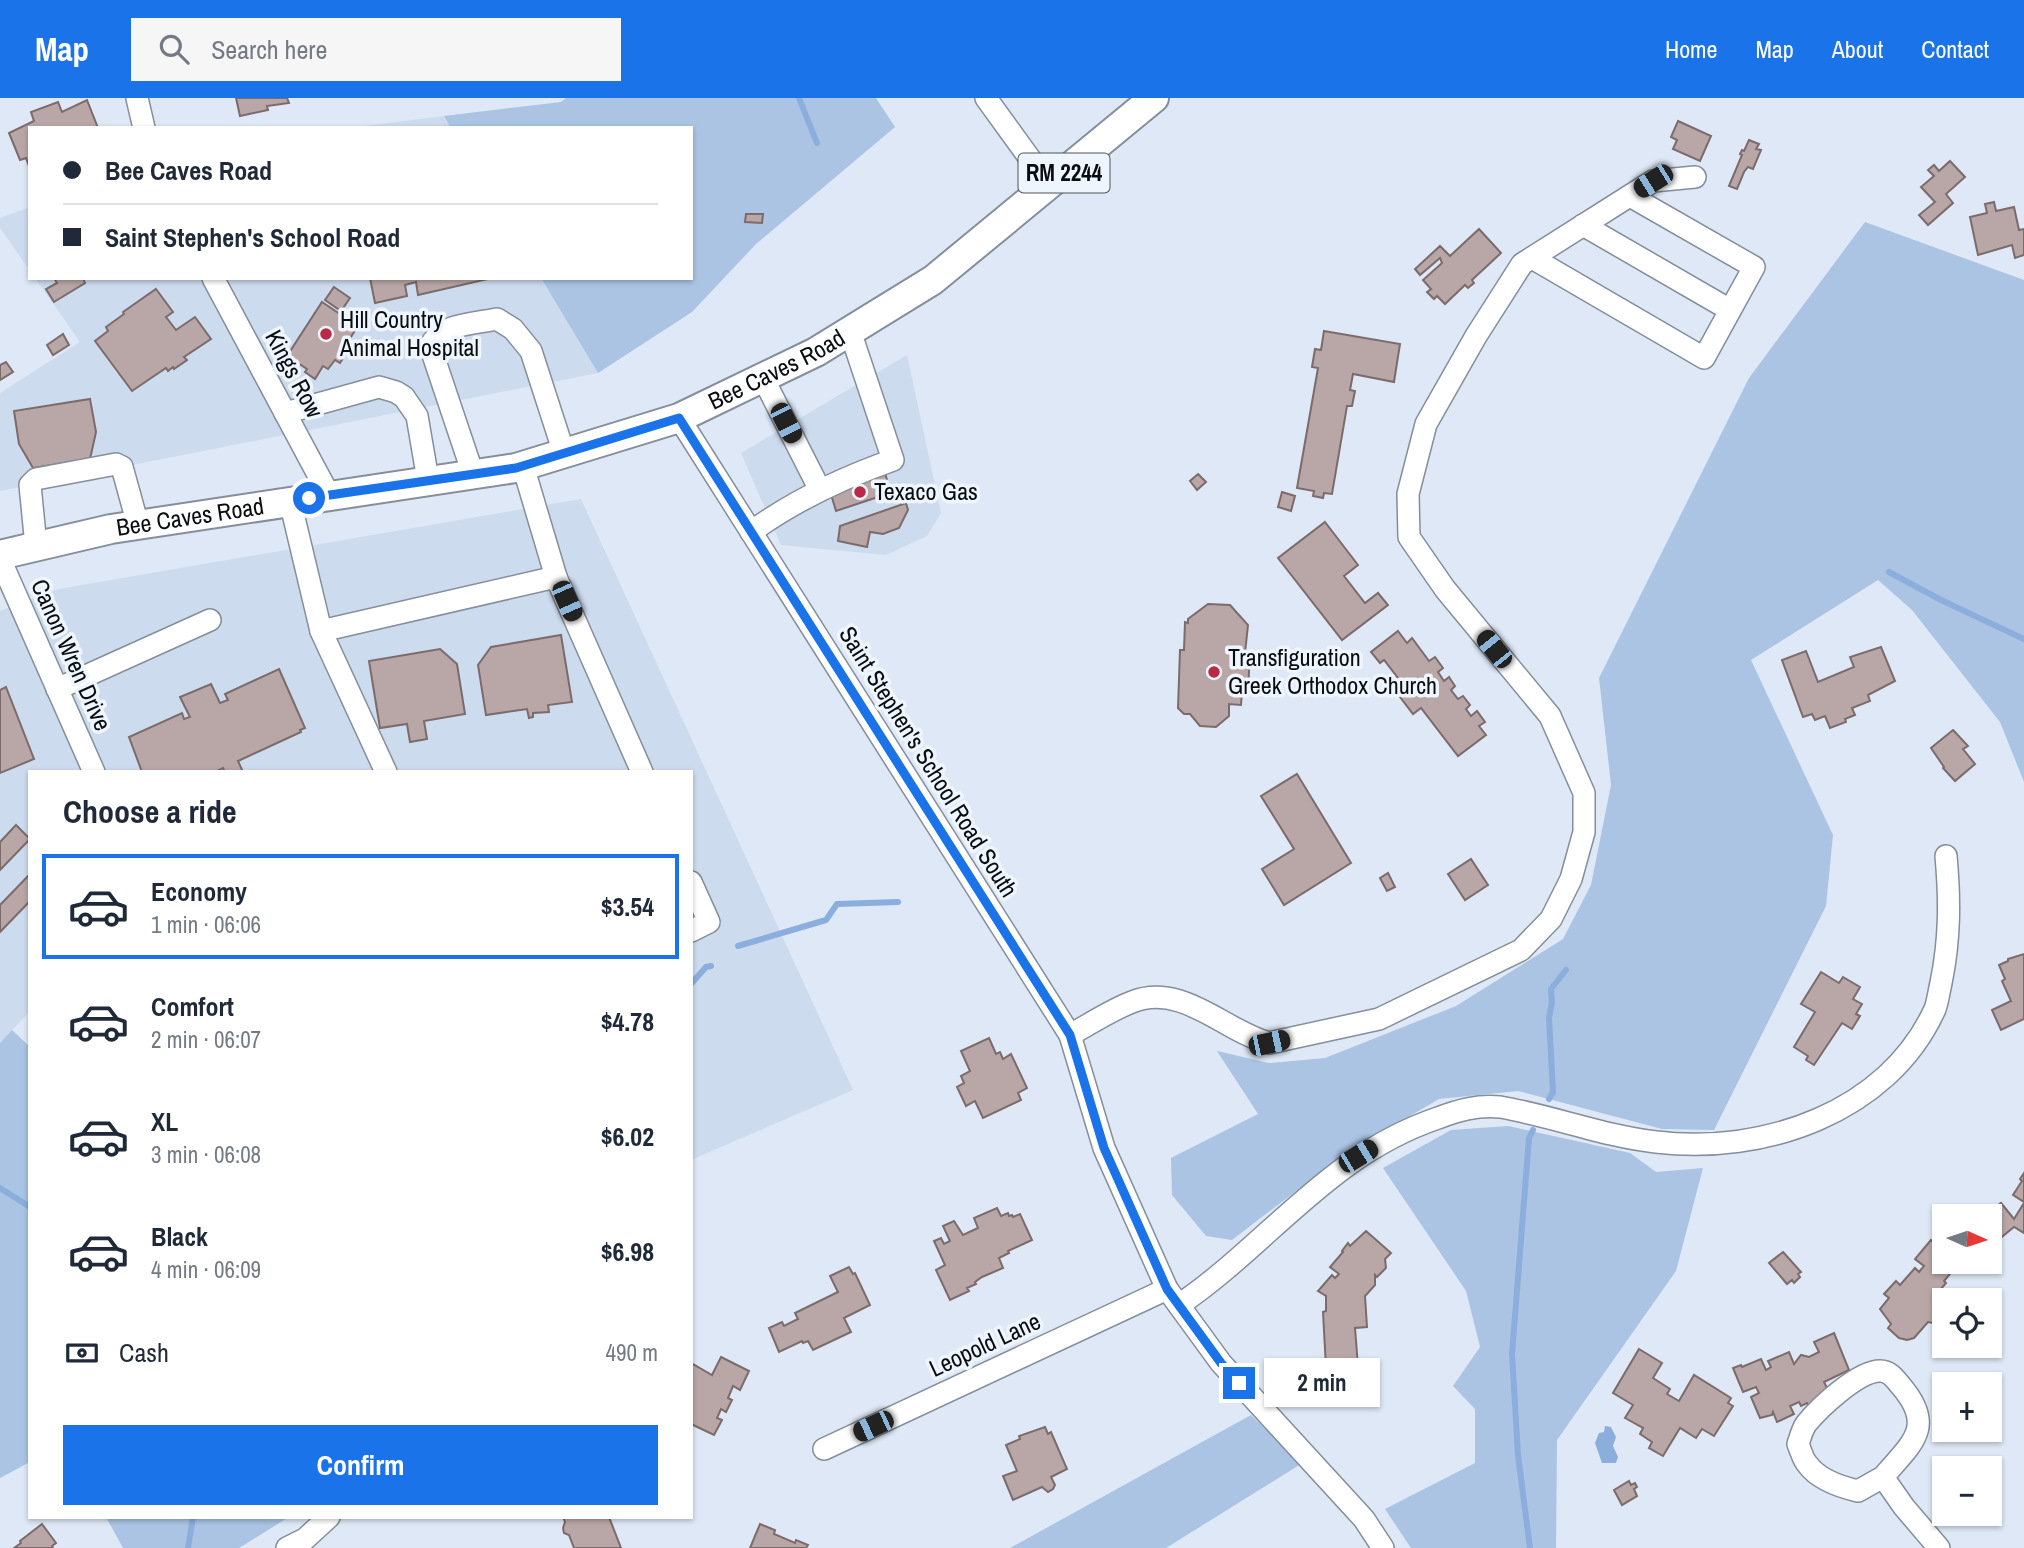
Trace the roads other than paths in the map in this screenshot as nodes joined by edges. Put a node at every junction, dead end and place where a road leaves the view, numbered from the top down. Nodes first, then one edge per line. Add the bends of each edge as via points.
1 (137, 98) edge
2 (986, 98) edge
3 (1154, 98) edge
4 (144, 126) edge
5 (1695, 177) dead end
6 (1049, 185) junction
7 (1630, 196) junction
8 (1583, 225) junction
9 (1532, 258) junction
10 (214, 280) edge
11 (1730, 310) junction
12 (850, 331) junction
13 (763, 378) junction
14 (285, 413) junction
15 (679, 418) junction
16 (564, 453) junction
17 (523, 466) junction
18 (472, 474) junction
19 (428, 480) junction
20 (820, 490) junction
21 (329, 495) junction
22 (290, 501) junction
23 (138, 525) junction
24 (751, 532) junction
25 (36, 546) junction
26 (0, 557) edge
27 (556, 577) junction
28 (210, 620) dead end
29 (321, 631) junction
30 (57, 689) junction
31 (93, 770) edge
32 (385, 770) edge
33 (641, 770) edge
34 (1946, 856) dead end
35 (693, 886) edge
36 (693, 930) edge
37 (1070, 1035) junction
38 (1173, 1297) junction
39 (824, 1449) dead end
40 (1883, 1477) junction
41 (327, 1519) edge
42 (287, 1548) edge
43 (1383, 1548) edge
44 (1939, 1548) edge

1 - 4 street
2 - 6 street
3 - 6 main road, Bee Caves Road / RM 2244
5 - 7 street via 1653,181
6 - 12 main road, Bee Caves Road / RM 2244 via 933,280
7 - 8 street
7 - 11 street via 1754,267
8 - 9 street
8 - 11 street
9 - 11 street via 1704,358
9 - 37 street via 1522,264 1476,336 1426,424 1408,494 1409,537 1445,589 1550,716 1584,793 1584,832 1571,879 1551,919 1521,950 1379,1019 1269,1043 1252,1039 1188,1003 1152,998 1133,1001
10 - 14 street, Kings Row
12 - 13 main road, Bee Caves Road / RM 2244
12 - 20 street via 893,460
13 - 15 main road, Bee Caves Road / RM 2244
13 - 20 street
14 - 19 street via 379,387 396,392 417,416
14 - 21 street, Kings Row
15 - 16 main road, Bee Caves Road / RM 2244
15 - 24 street, Saint Stephen's School Road South
16 - 17 main road, Bee Caves Road / RM 2244
16 - 18 street via 531,351 513,329 497,319 444,330 430,346
17 - 18 main road, Bee Caves Road / RM 2244
17 - 27 street
18 - 19 main road, Bee Caves Road / RM 2244
19 - 21 main road, Bee Caves Road / RM 2244
20 - 24 street via 780,510
21 - 22 main road, Bee Caves Road / RM 2244
22 - 23 main road, Bee Caves Road / RM 2244
22 - 29 street
23 - 25 main road, Bee Caves Road / RM 2244
23 - 25 street via 122,467 116,464 36,479 30,485
24 - 37 street, Saint Stephen's School Road South
25 - 26 main road, Bee Caves Road / RM 2244
26 - 30 street, Canon Wren Drive
27 - 29 street
27 - 33 street
28 - 30 street
29 - 32 street
30 - 31 street, Canon Wren Drive
34 - 38 street, Leopold Lane via 1950,932 1936,1007 1906,1055 1868,1090 1832,1113 1772,1136 1698,1145 1655,1142 1500,1107 1460,1110 1394,1135 1358,1156 1302,1199 1202,1289
35 - 36 street via 709,922
37 - 38 street, Saint Stephen's School Road South via 1104,1148
38 - 39 street, Leopold Lane
38 - 43 street, Saint Stephen's School Road South via 1221,1363 1364,1519
40 - 40 street via 1919,1428 1919,1413 1889,1373 1879,1370 1835,1394 1805,1426 1798,1444 1807,1465 1842,1487 1858,1491
40 - 44 street
41 - 42 street

